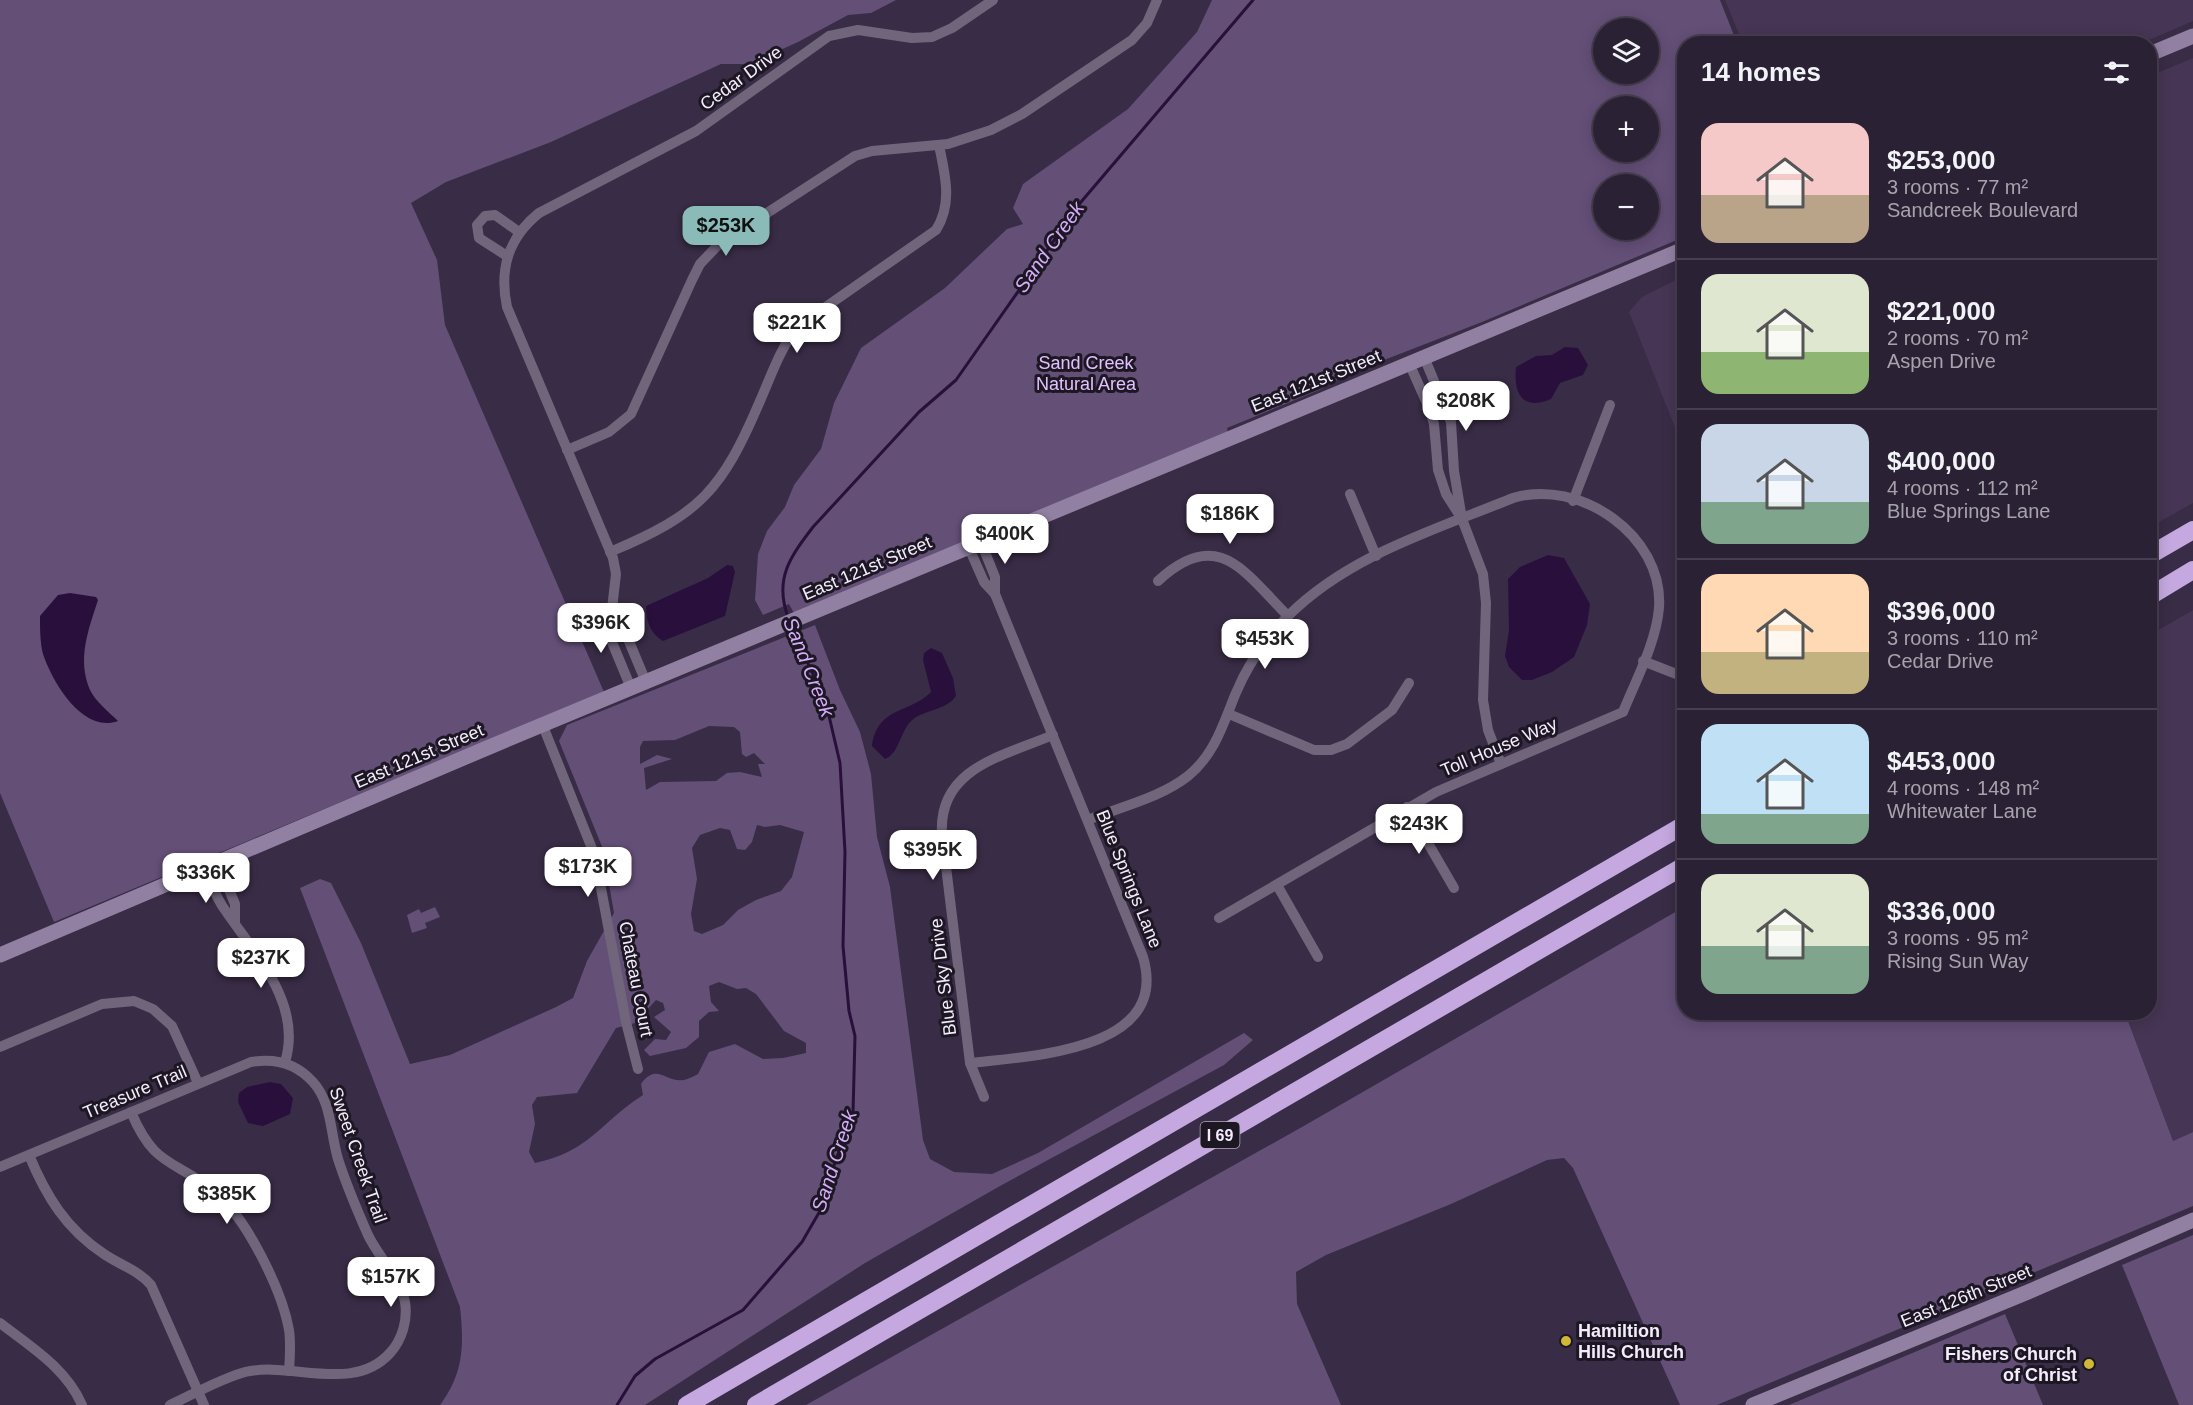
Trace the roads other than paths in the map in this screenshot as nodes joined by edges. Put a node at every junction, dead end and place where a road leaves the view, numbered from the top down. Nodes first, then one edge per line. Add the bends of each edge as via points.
1 (993, 0) edge
2 (1157, 0) edge
3 (2193, 36) edge
4 (2157, 51) edge
5 (939, 145) junction
6 (519, 232) junction
7 (1677, 252) edge
8 (507, 256) junction
9 (1424, 357) junction
10 (1409, 363) junction
11 (1610, 405) dead end
12 (567, 450) junction
13 (1350, 494) dead end
14 (1573, 501) junction
15 (1462, 519) junction
16 (2193, 530) edge
17 (975, 545) junction
18 (2157, 551) edge
19 (610, 552) junction
20 (1376, 556) junction
21 (2193, 570) edge
22 (1158, 581) dead end
23 (2157, 592) edge
24 (613, 616) junction
25 (1288, 616) junction
26 (1643, 661) junction
27 (1677, 674) edge
28 (646, 682) junction
29 (1409, 683) dead end
30 (631, 688) junction
31 (1229, 714) junction
32 (543, 726) junction
33 (1053, 735) junction
34 (1501, 764) junction
35 (1407, 807) junction
36 (1088, 820) junction
37 (1677, 829) edge
38 (211, 865) junction
39 (1677, 870) edge
40 (1277, 885) junction
41 (1454, 888) dead end
42 (1219, 918) dead end
43 (0, 955) edge
44 (1318, 957) dead end
45 (0, 1047) edge
46 (285, 1062) junction
47 (970, 1063) junction
48 (638, 1069) dead end
49 (198, 1083) junction
50 (984, 1097) dead end
51 (131, 1112) junction
52 (29, 1155) junction
53 (0, 1167) edge
54 (2193, 1220) edge
55 (0, 1323) edge
56 (289, 1371) junction
57 (199, 1392) junction
58 (82, 1405) edge
59 (170, 1405) edge
60 (204, 1405) edge
61 (687, 1405) edge
62 (756, 1405) edge
63 (1753, 1405) edge

1 - 6 street, Cedar Drive via 932,37 858,30 829,36 696,131 552,205
2 - 5 street via 1147,23 1124,47 1006,123
3 - 4 street
5 - 12 street via 855,156 719,244 700,264 631,414 618,426
5 - 19 street via 947,198 936,230 797,327 783,349 734,459 711,490 671,524
6 - 8 street, Cedar Drive
6 - 8 street via 495,215 482,218 477,225 479,238
7 - 9 street, East 121st Street
8 - 12 street, Cedar Drive via 503,282 507,307
9 - 10 street, East 121st Street
9 - 15 street via 1451,422
10 - 15 street via 1430,408 1437,470
10 - 17 street, East 121st Street
11 - 14 street
12 - 19 street, Cedar Drive
13 - 20 street
14 - 15 street, Toll House Way via 1536,492
14 - 26 street, Toll House Way via 1619,521 1650,562 1659,607
15 - 20 street, Toll House Way
15 - 34 street via 1484,581 1483,700 1488,730
16 - 18 highway
17 - 28 street, East 121st Street
17 - 33 street, Blue Springs Lane via 995,577 994,594
19 - 24 street, Cedar Drive via 616,574
20 - 25 street, Toll House Way via 1324,585
21 - 23 highway
22 - 25 street via 1194,558 1222,556 1238,566
24 - 28 street via 623,627
24 - 30 street, Cedar Drive via 609,635
25 - 31 street, Toll House Way via 1253,661
26 - 27 street
26 - 34 street, Toll House Way via 1623,712
28 - 30 street, East 121st Street
29 - 31 street via 1392,710 1347,744 1330,750 1314,750
30 - 32 street, East 121st Street
31 - 36 street, Toll House Way via 1208,755 1187,776 1162,792
32 - 38 street, East 121st Street
32 - 48 street, Chateau Court via 595,856
33 - 36 street, Blue Springs Lane
33 - 47 street, Blue Sky Drive via 973,770 955,784 942,811
34 - 35 street, Toll House Way
35 - 40 street, Toll House Way
35 - 41 street
36 - 47 street, Blue Springs Lane via 1143,957 1147,975 1143,998 1123,1024 1088,1045
37 - 61 highway, I 69
38 - 43 street, East 121st Street
38 - 46 street via 235,904 235,922 267,967 285,1010 290,1038
39 - 62 highway, I 69
40 - 42 street, Toll House Way
40 - 44 street
45 - 49 street via 102,1004 134,1001 153,1009 172,1026
46 - 49 street, Treasure Trail via 251,1062
46 - 56 street, Sweet Creek Trail via 309,1078 322,1096 343,1173 372,1243 401,1288 406,1313 396,1345 372,1367 346,1374
47 - 50 street, Blue Sky Drive
49 - 51 street, Treasure Trail
51 - 52 street, Treasure Trail
51 - 56 street via 147,1145 158,1156 210,1188 245,1225 286,1320 290,1334
52 - 53 street, Treasure Trail
52 - 57 street via 44,1189 68,1224 89,1244 151,1285
54 - 63 street, East 126th Street
55 - 58 street via 61,1371
56 - 57 street, Sweet Creek Trail via 246,1372
57 - 59 street, Sweet Creek Trail
57 - 60 street

